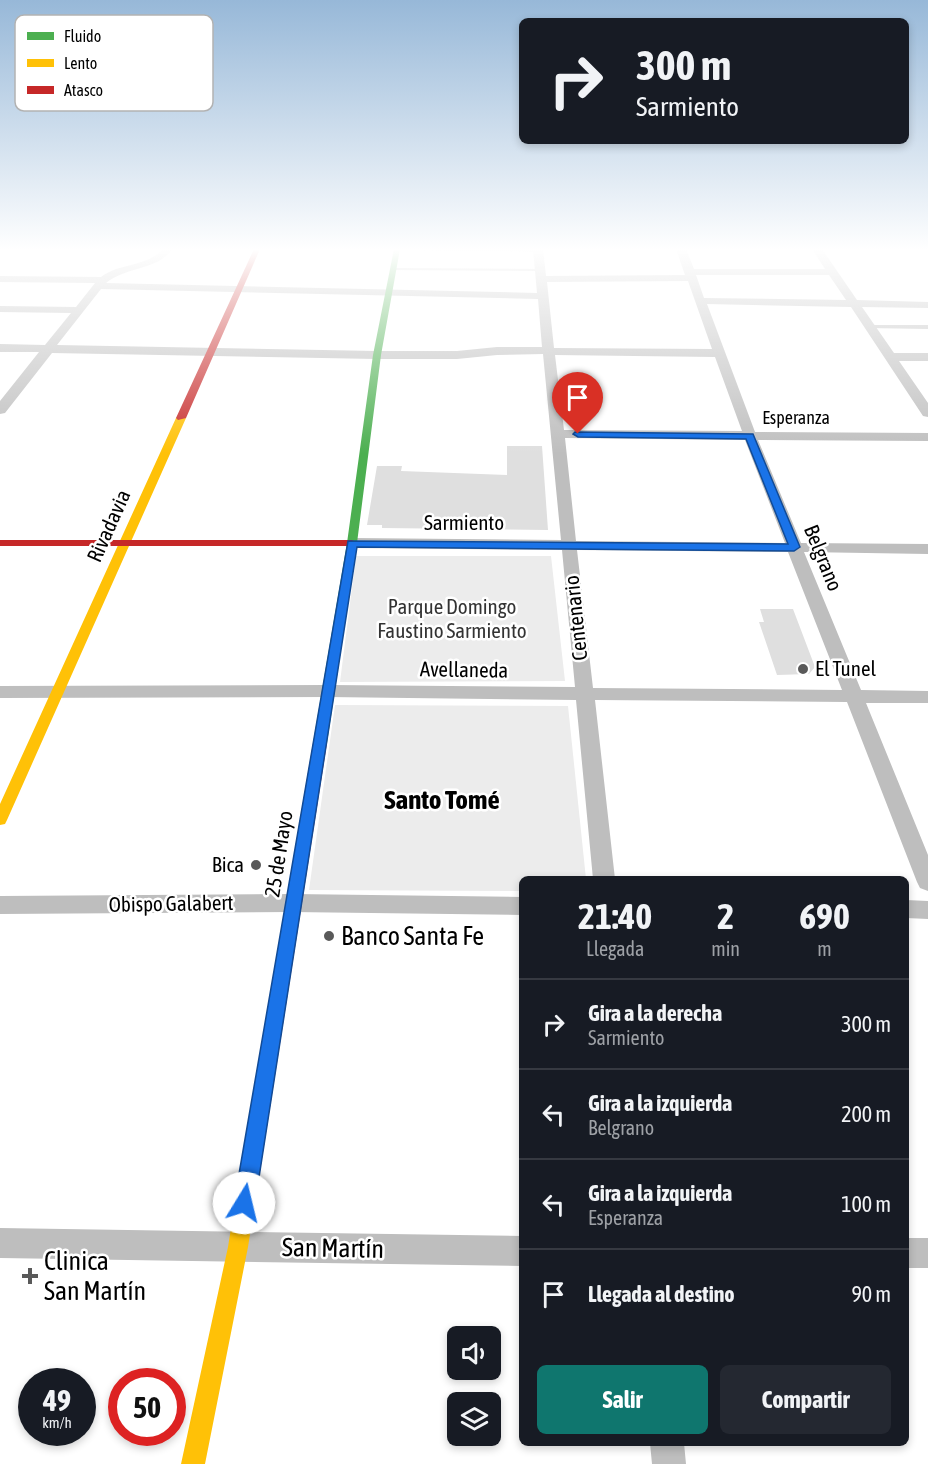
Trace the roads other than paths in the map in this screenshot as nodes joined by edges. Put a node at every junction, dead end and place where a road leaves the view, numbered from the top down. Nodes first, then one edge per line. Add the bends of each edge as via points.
1 (73, 317) edge
2 (228, 317) edge
3 (384, 317) edge
4 (545, 317) edge
5 (705, 317) edge
6 (863, 317) edge
7 (869, 327) junction
8 (928, 327) edge
9 (0, 348) edge
10 (48, 349) junction
11 (548, 351) junction
12 (212, 352) junction
13 (718, 352) junction
14 (377, 355) junction
15 (889, 357) junction
16 (928, 357) edge
17 (0, 410) edge
18 (928, 414) edge
19 (556, 434) junction
20 (750, 436) junction
21 (928, 437) edge
22 (0, 543) edge
23 (352, 543) junction
24 (123, 544) junction
25 (568, 544) junction
26 (794, 547) junction
27 (928, 549) edge
28 (328, 691) junction
29 (0, 692) edge
30 (58, 693) junction
31 (584, 694) junction
32 (854, 697) junction
33 (928, 697) edge
34 (0, 820) edge
35 (603, 876) edge
36 (928, 882) edge
37 (292, 903) junction
38 (0, 905) edge
39 (519, 906) edge
40 (909, 909) edge
41 (928, 910) edge
42 (0, 1243) edge
43 (238, 1247) junction
44 (519, 1251) edge
45 (909, 1253) edge
46 (928, 1254) edge
47 (667, 1446) edge
48 (194, 1464) edge
49 (669, 1464) edge

1 - 10 street
2 - 12 main road, Rivadavia
3 - 14 main road, 25 de Mayo
4 - 11 street, Centenario
5 - 13 street, Belgrano
6 - 7 street
7 - 8 lane
7 - 15 street
9 - 10 street
10 - 12 street
10 - 17 street
11 - 13 street
11 - 14 street
11 - 19 street, Centenario
12 - 14 street
12 - 24 main road, Rivadavia
13 - 20 street, Belgrano
14 - 23 main road, 25 de Mayo
15 - 16 street
15 - 18 street
19 - 20 street, Esperanza
19 - 25 street, Centenario
20 - 21 street, Esperanza
20 - 26 street, Belgrano
22 - 24 main road, Sarmiento
23 - 24 main road, Sarmiento
23 - 25 street, Sarmiento
23 - 28 main road, 25 de Mayo
24 - 30 main road, Rivadavia
25 - 26 street, Sarmiento
25 - 31 street, Centenario
26 - 27 street, Sarmiento
26 - 32 street, Belgrano
28 - 30 street, Avellaneda
28 - 31 street, Avellaneda
28 - 37 main road, 25 de Mayo
29 - 30 street, Avellaneda
30 - 34 main road, Rivadavia
31 - 32 street, Avellaneda
31 - 35 street, Centenario
32 - 33 street, Avellaneda
32 - 36 street, Belgrano
37 - 38 street, Obispo Galabert
37 - 39 street, Obispo Galabert
37 - 43 main road, 25 de Mayo
40 - 41 street
42 - 43 street, San Martín
43 - 44 street, San Martín
43 - 48 main road, 25 de Mayo
45 - 46 street
47 - 49 street

